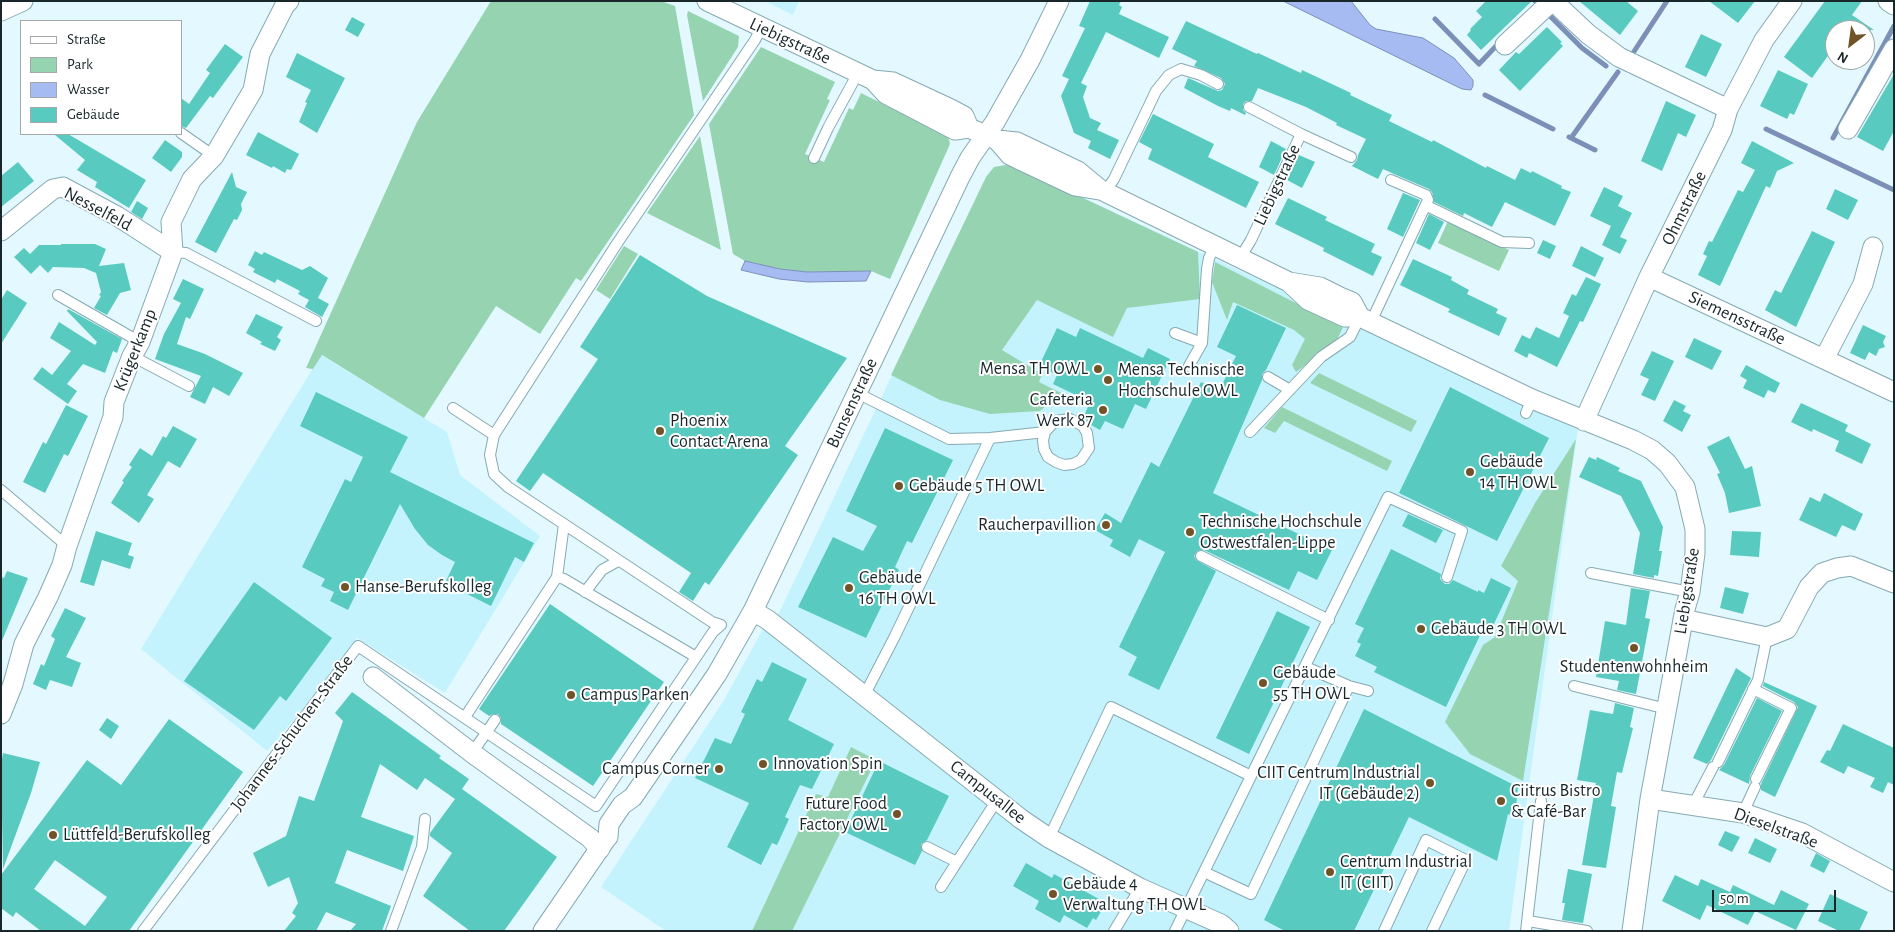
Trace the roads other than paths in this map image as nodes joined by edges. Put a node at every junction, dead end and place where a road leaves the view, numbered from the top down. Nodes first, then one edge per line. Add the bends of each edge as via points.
1 (289, 1) edge
2 (708, 1) edge
3 (1059, 1) edge
4 (1553, 1) edge
5 (1792, 1) edge
6 (1888, 1) edge
7 (1894, 5) edge
8 (761, 28) junction
9 (1505, 45) dead end
10 (1894, 49) edge
11 (866, 76) junction
12 (1218, 84) dead end
13 (1248, 108) dead end
14 (1728, 109) junction
15 (1848, 129) dead end
16 (182, 134) edge
17 (1301, 134) junction
18 (984, 135) junction
19 (214, 156) junction
20 (1351, 157) dead end
21 (814, 158) dead end
22 (1391, 180) dead end
23 (1103, 191) junction
24 (1427, 206) junction
25 (1, 231) edge
26 (1529, 243) dead end
27 (1215, 246) junction
28 (1873, 247) dead end
29 (173, 252) junction
30 (1240, 258) junction
31 (1649, 277) junction
32 (58, 295) dead end
33 (1366, 319) junction
34 (316, 321) dead end
35 (1175, 333) dead end
36 (1202, 344) junction
37 (136, 349) junction
38 (1824, 360) junction
39 (1189, 366) dead end
40 (1268, 377) dead end
41 (189, 386) dead end
42 (1290, 390) junction
43 (1894, 392) edge
44 (857, 393) junction
45 (453, 408) dead end
46 (1584, 421) junction
47 (1045, 432) junction
48 (1250, 432) dead end
49 (494, 435) junction
50 (990, 438) junction
51 (1, 490) edge
52 (564, 524) junction
53 (67, 546) junction
54 (1201, 556) dead end
55 (618, 561) junction
56 (1591, 573) dead end
57 (556, 577) junction
58 (1446, 577) dead end
59 (1894, 583) edge
60 (585, 592) junction
61 (1690, 592) junction
62 (760, 615) junction
63 (1683, 619) junction
64 (1329, 620) junction
65 (1767, 637) junction
66 (696, 657) junction
67 (1306, 668) junction
68 (373, 677) dead end
69 (1348, 686) junction
70 (1574, 686) dead end
71 (1753, 689) junction
72 (1368, 691) dead end
73 (864, 696) junction
74 (1667, 709) junction
75 (1, 714) edge
76 (465, 718) junction
77 (495, 720) dead end
78 (487, 732) junction
79 (472, 753) junction
80 (1251, 776) junction
81 (997, 800) junction
82 (1650, 800) junction
83 (1541, 801) dead end
84 (1694, 805) junction
85 (1743, 812) junction
86 (425, 819) dead end
87 (1049, 838) junction
88 (604, 843) junction
89 (927, 847) dead end
90 (957, 862) junction
91 (1204, 872) junction
92 (1894, 882) edge
93 (941, 887) dead end
94 (1140, 888) junction
95 (1186, 908) junction
96 (1527, 926) edge
97 (144, 931) edge
98 (391, 931) edge
99 (543, 931) edge
100 (1114, 931) edge
101 (1175, 931) edge
102 (1229, 931) edge
103 (1384, 931) edge
104 (1432, 931) edge
105 (1587, 931) edge
106 (1632, 931) edge

1 - 19 street, Krügerkamp via 260,54 253,90
2 - 8 street, Liebigstraße
3 - 18 street, Bunsenstraße via 1030,60
4 - 9 street
4 - 14 street via 1588,34 1619,57
5 - 14 street, Ohmstraße via 1764,40
6 - 7 street
8 - 11 street, Liebigstraße
8 - 49 lane
10 - 15 street
11 - 18 street, Liebigstraße via 886,94 956,130
11 - 21 lane via 828,128
12 - 23 lane via 1182,69 1169,75 1156,91 1114,179
13 - 17 lane
14 - 31 street, Ohmstraße via 1722,130
16 - 19 lane
17 - 20 lane, Liebigstraße
17 - 30 lane, Liebigstraße
18 - 23 street, Liebigstraße via 1022,161 1076,186
18 - 44 street, Bunsenstraße via 960,177
19 - 29 street, Krügerkamp via 192,179 171,222
22 - 24 lane via 1426,195
23 - 27 street, Liebigstraße
24 - 26 lane via 1502,242
24 - 33 lane
25 - 29 street, Nesselfeld via 53,189 63,187 117,216
27 - 30 street, Liebigstraße
27 - 36 lane via 1207,269
28 - 38 street via 1862,284
29 - 34 lane via 186,253
29 - 37 street, Krügerkamp
30 - 33 street, Liebigstraße via 1289,282 1308,300 1345,317
31 - 38 street, Siemensstraße
31 - 46 street, Ohmstraße
32 - 37 lane
33 - 42 lane via 1350,337 1321,357
33 - 46 street, Liebigstraße via 1529,406
35 - 36 lane
36 - 39 lane
37 - 41 lane
37 - 53 street, Krügerkamp via 114,402 113,417
38 - 43 street, Siemensstraße
40 - 42 lane
42 - 48 lane
44 - 50 lane via 949,439
44 - 62 street, Bunsenstraße
45 - 49 lane
46 - 61 street, Liebigstraße via 1652,450 1667,463 1686,488 1695,530
47 - 47 lane via 1044,449 1048,457 1064,465 1081,460 1089,448 1088,433 1070,419 1055,421
47 - 50 lane
49 - 52 lane via 490,455 494,474
50 - 73 lane
51 - 53 lane
52 - 55 lane
52 - 57 lane
53 - 75 street, Krügerkamp via 48,597 24,644
54 - 64 lane
55 - 60 lane via 602,570
55 - 66 lane via 721,626 712,632
56 - 61 lane
57 - 60 lane
57 - 76 lane
58 - 64 lane via 1462,531 1388,497
59 - 65 street via 1850,566 1822,573 1809,587 1787,629
60 - 66 lane
61 - 63 street, Liebigstraße
62 - 73 street, Campusallee
62 - 88 street, Bunsenstraße via 633,797 632,812 625,824
63 - 65 street
63 - 74 street, Liebigstraße
64 - 67 lane
65 - 71 lane
66 - 78 lane, Johannes-Schuchen-Straße via 596,806
67 - 69 lane
67 - 80 lane
68 - 79 street, Johannes-Schuchen-Straße
69 - 72 lane
69 - 91 lane via 1251,894
70 - 74 lane
71 - 84 lane
71 - 85 lane via 1791,708
73 - 81 street, Campusallee
74 - 82 street, Liebigstraße
76 - 78 lane, Johannes-Schuchen-Straße
76 - 97 lane, Johannes-Schuchen-Straße via 358,646
77 - 78 lane
78 - 79 lane
79 - 88 street, Johannes-Schuchen-Straße via 590,838
80 - 87 lane via 1111,708
80 - 91 lane
81 - 87 street, Campusallee
81 - 90 lane
82 - 84 street, Dieselstraße
82 - 106 street, Liebigstraße
83 - 96 lane
84 - 85 street, Dieselstraße
85 - 92 street, Dieselstraße via 1802,833
86 - 98 lane via 422,847
87 - 94 street, Campusallee
88 - 99 street, Bunsenstraße
89 - 90 lane
90 - 93 lane
91 - 95 lane
94 - 95 street, Campusallee
94 - 100 lane
95 - 101 lane
95 - 102 street, Campusallee
96 - 105 lane
103 - 104 lane via 1426,840 1466,860 1466,872

